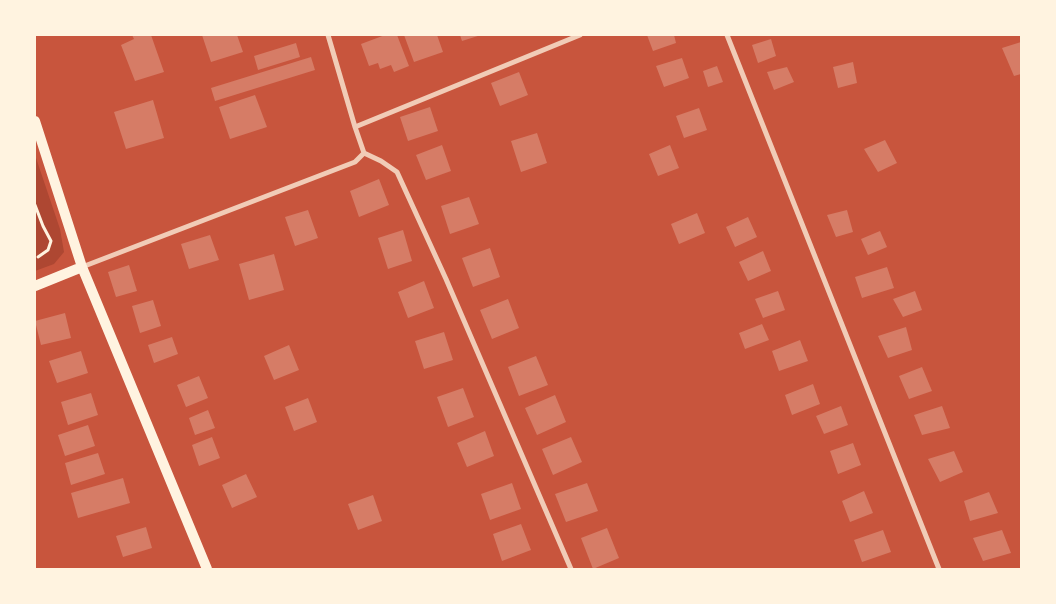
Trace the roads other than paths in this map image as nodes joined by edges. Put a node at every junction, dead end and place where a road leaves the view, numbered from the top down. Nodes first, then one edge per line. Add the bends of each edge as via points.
1 (328, 35) edge
2 (580, 35) edge
3 (727, 35) edge
4 (35, 121) edge
5 (355, 127) junction
6 (364, 153) junction
7 (82, 267) junction
8 (35, 286) edge
9 (207, 569) edge
10 (571, 569) edge
11 (939, 569) edge

1 - 5 street
2 - 5 street
3 - 11 street
4 - 7 main road
5 - 6 street
6 - 7 street via 355,162
6 - 10 street via 397,172
7 - 8 main road
7 - 9 main road

